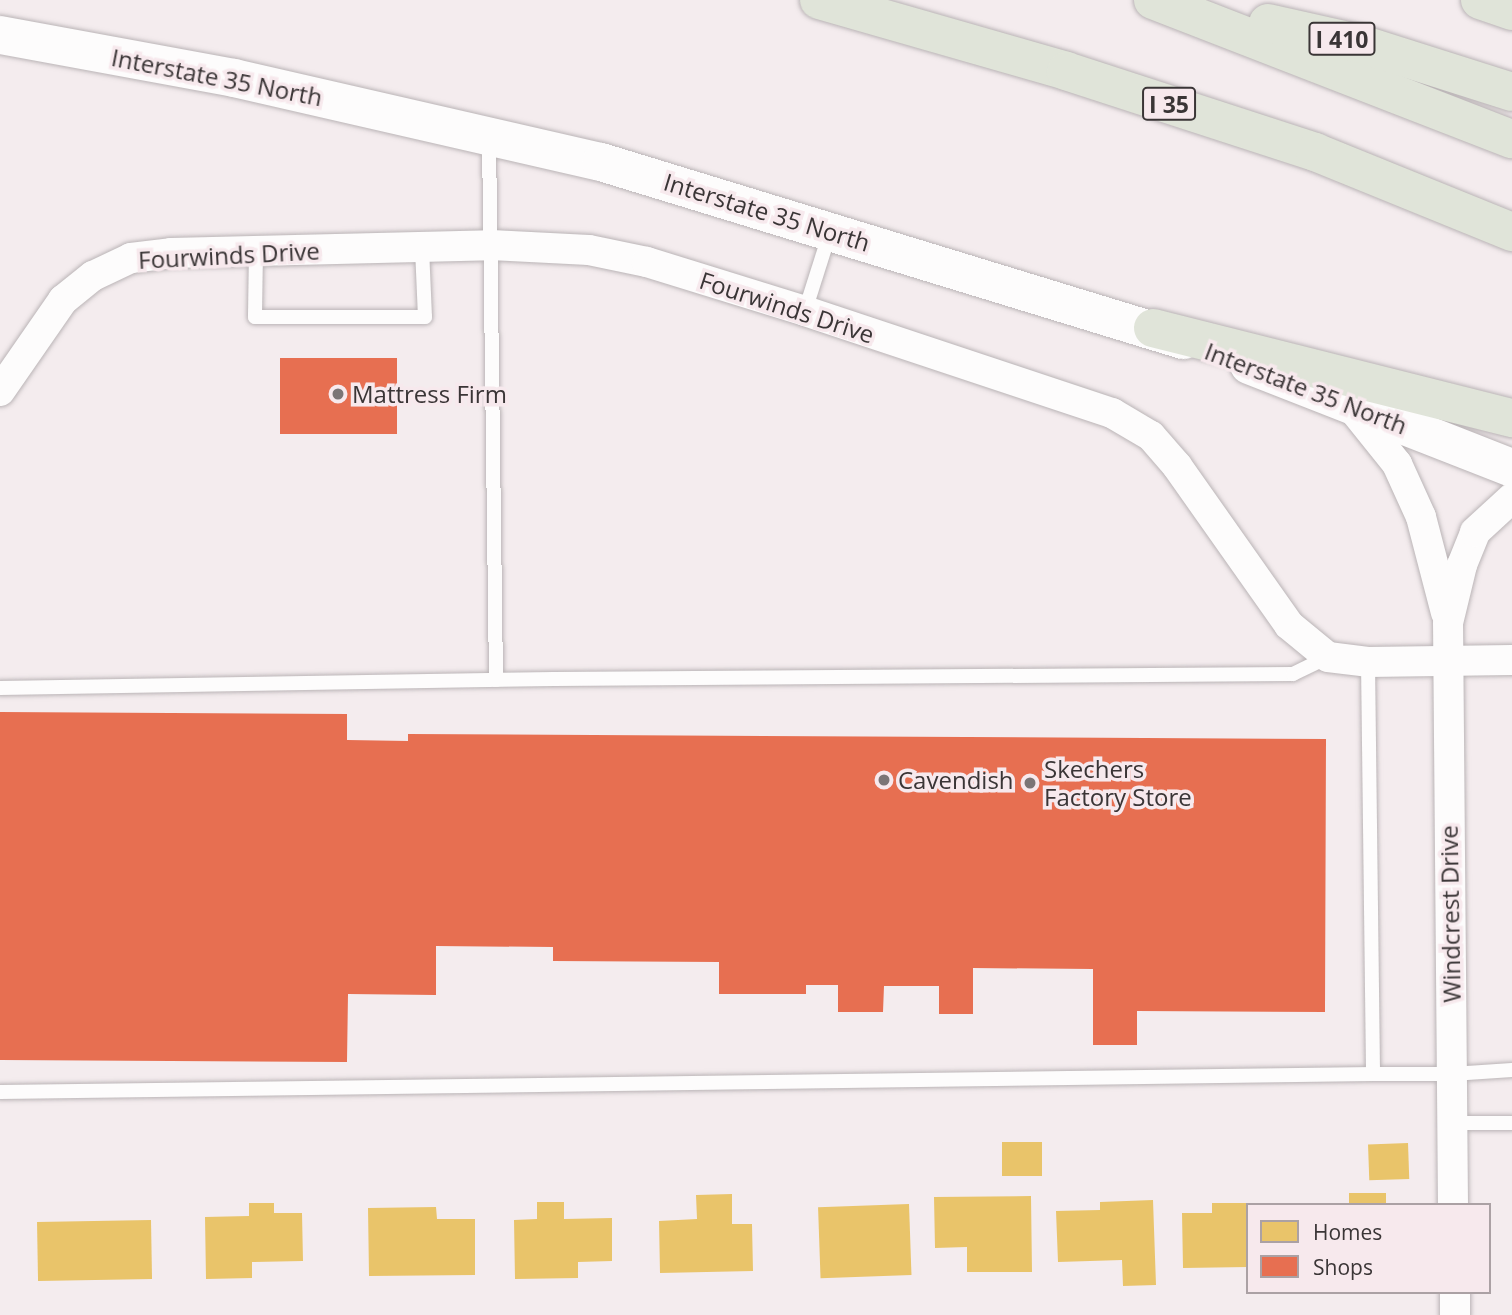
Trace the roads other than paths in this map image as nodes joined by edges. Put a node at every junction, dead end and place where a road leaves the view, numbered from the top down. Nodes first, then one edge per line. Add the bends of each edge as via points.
1 (819, 0) edge
2 (1153, 0) edge
3 (1169, 0) edge
4 (1480, 0) edge
5 (1512, 11) edge
6 (0, 35) edge
7 (1512, 92) edge
8 (489, 136) junction
9 (1512, 139) edge
10 (830, 231) junction
11 (1512, 232) edge
12 (491, 245) junction
13 (422, 247) junction
14 (256, 251) junction
15 (805, 311) junction
16 (1153, 328) junction
17 (0, 391) edge
18 (1349, 404) junction
19 (1512, 418) edge
20 (1512, 468) edge
21 (1512, 498) edge
22 (1448, 623) junction
23 (1328, 657) junction
24 (1512, 660) edge
25 (1368, 662) junction
26 (1448, 662) junction
27 (496, 680) junction
28 (0, 688) edge
29 (1512, 1070) edge
30 (1373, 1074) junction
31 (1452, 1074) junction
32 (0, 1092) edge
33 (1452, 1123) junction
34 (1512, 1123) edge
35 (1454, 1203) edge
36 (1455, 1294) edge
37 (1455, 1315) edge

1 - 11 highway, I 35 via 1066,71 1315,152
2 - 9 highway
3 - 7 highway, I 410 via 1361,44
4 - 5 highway
6 - 8 main road, Interstate 35 North via 234,78
8 - 10 main road, Interstate 35 North via 601,162
8 - 12 lane
10 - 15 lane
10 - 16 main road, Interstate 35 North
12 - 13 street, Fourwinds Drive
12 - 15 street, Fourwinds Drive via 589,250 647,262
12 - 27 lane
13 - 14 street, Fourwinds Drive
13 - 14 lane via 425,317 255,317
14 - 17 street, Fourwinds Drive via 131,258 93,275 64,300
15 - 23 street, Fourwinds Drive via 1112,413 1151,436 1289,625
16 - 18 main road, Interstate 35 North
16 - 19 highway
18 - 20 main road, Interstate 35 North
18 - 22 street, Windcrest Drive via 1397,464 1421,517
21 - 22 street, Windcrest Drive via 1475,532
22 - 26 street, Windcrest Drive
23 - 25 street
23 - 27 lane via 1293,674
24 - 26 street
25 - 26 street
25 - 30 lane
26 - 31 street, Windcrest Drive
27 - 28 lane
29 - 31 lane
30 - 31 lane
30 - 32 lane
31 - 33 street, Windcrest Drive
33 - 34 lane
33 - 35 street, Windcrest Drive
36 - 37 street

